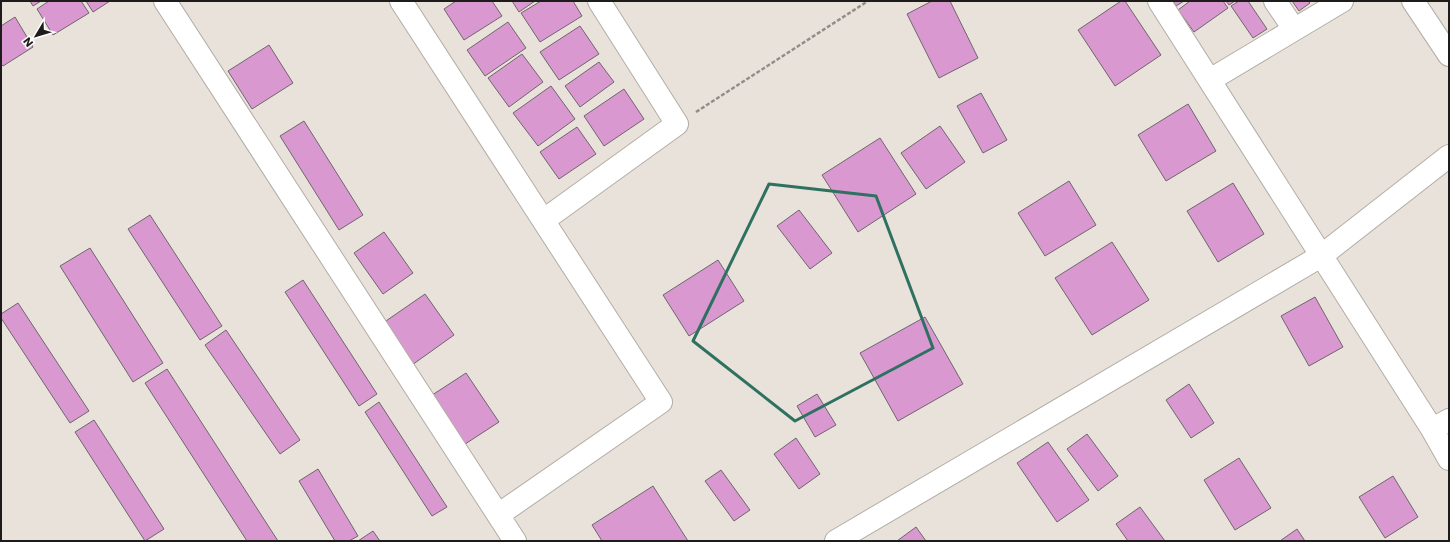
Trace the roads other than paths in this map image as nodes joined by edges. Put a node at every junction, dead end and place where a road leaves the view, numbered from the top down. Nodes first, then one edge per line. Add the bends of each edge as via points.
1 (165, 1) edge
2 (401, 1) edge
3 (599, 1) edge
4 (1159, 1) edge
5 (1275, 1) edge
6 (1342, 1) edge
7 (1413, 1) edge
8 (1294, 29) junction
9 (1449, 55) edge
10 (1210, 80) junction
11 (1449, 156) edge
12 (544, 220) junction
13 (1321, 256) junction
14 (1440, 424) edge
15 (1449, 458) edge
16 (498, 516) junction
17 (515, 541) edge
18 (836, 541) edge

1 - 16 street
2 - 12 street
3 - 12 street via 677,124
4 - 10 street
5 - 8 street
6 - 8 street
7 - 9 street
8 - 10 street
10 - 13 street
11 - 13 street
12 - 16 street via 661,402
13 - 14 street
13 - 18 street
14 - 15 street
16 - 17 street

